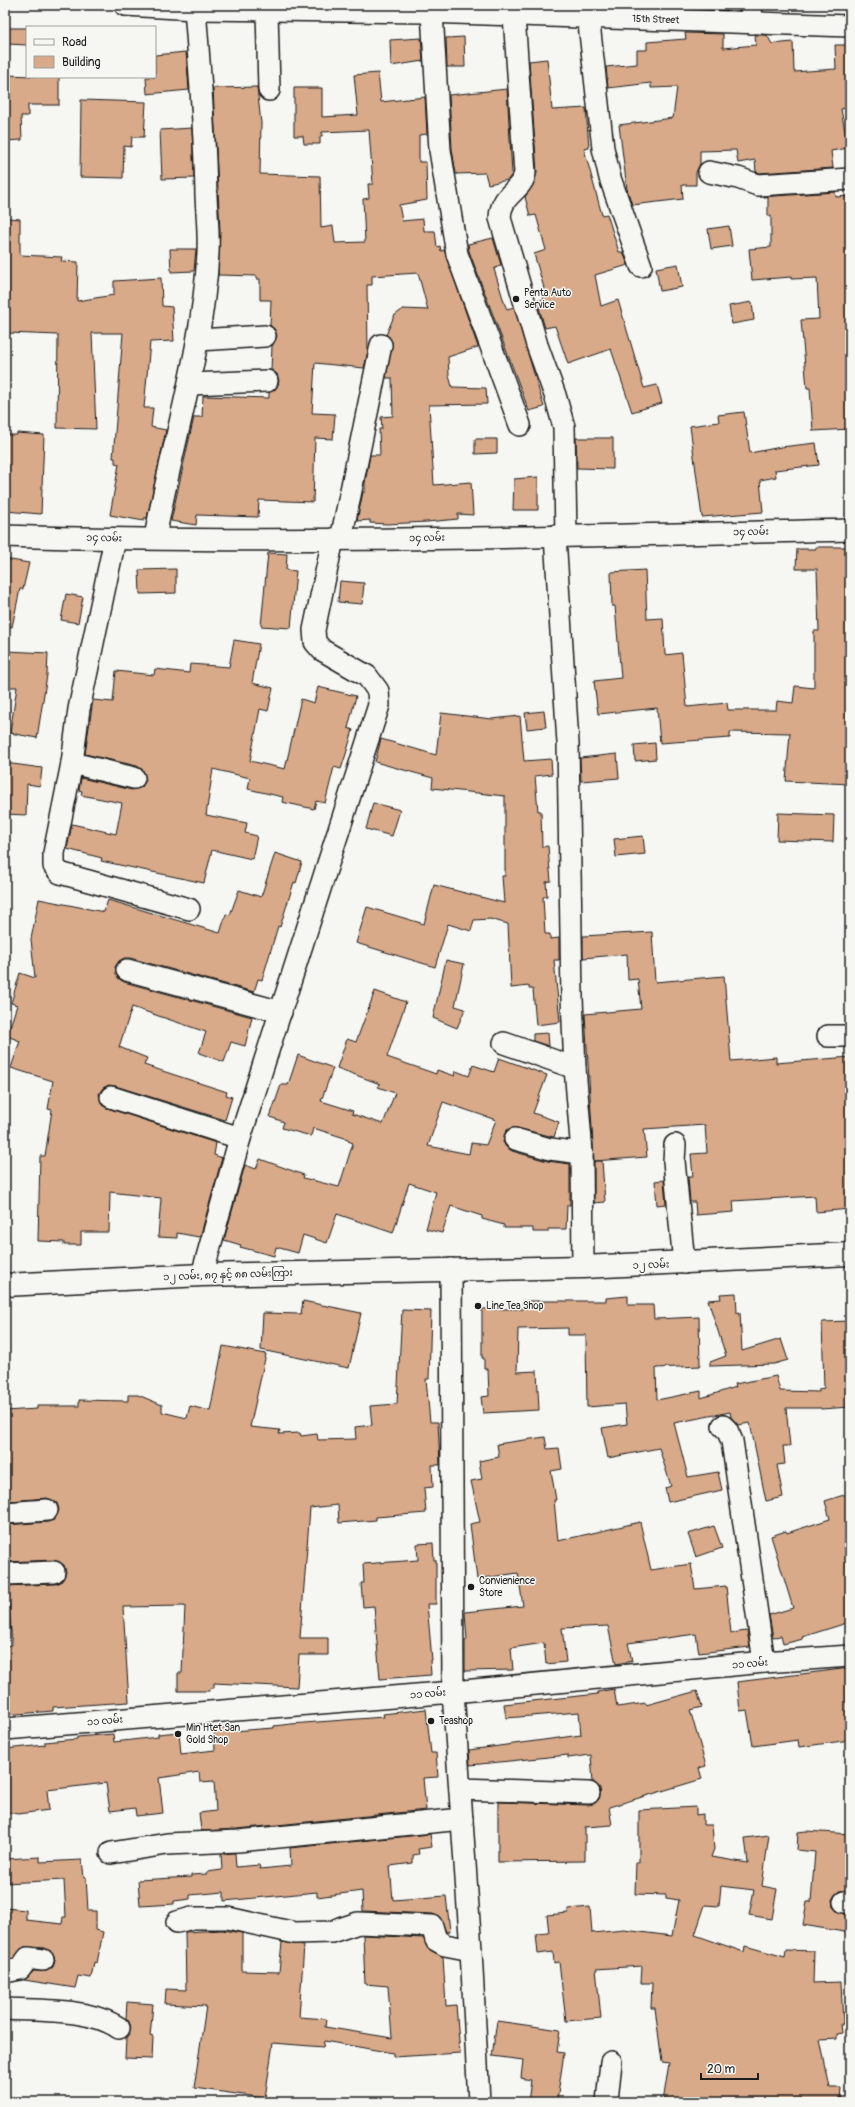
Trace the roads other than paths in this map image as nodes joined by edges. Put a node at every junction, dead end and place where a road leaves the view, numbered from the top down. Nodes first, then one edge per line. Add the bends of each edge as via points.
1 (126, 5) edge
2 (195, 9) junction
3 (267, 10) junction
4 (427, 10) edge
5 (510, 12) edge
6 (587, 12) edge
7 (666, 13) edge
8 (751, 14) edge
9 (850, 26) edge
10 (269, 90) dead end
11 (709, 172) dead end
12 (850, 179) edge
13 (641, 266) dead end
14 (265, 336) dead end
15 (198, 340) junction
16 (381, 345) dead end
17 (267, 381) dead end
18 (190, 384) junction
19 (520, 425) dead end
20 (850, 530) edge
21 (5, 536) edge
22 (560, 536) junction
23 (155, 538) junction
24 (114, 539) junction
25 (337, 539) junction
26 (72, 763) junction
27 (134, 778) dead end
28 (189, 909) dead end
29 (127, 970) dead end
30 (281, 1012) junction
31 (828, 1036) dead end
32 (850, 1036) edge
33 (504, 1043) dead end
34 (575, 1068) junction
35 (111, 1097) dead end
36 (240, 1138) junction
37 (515, 1139) dead end
38 (675, 1145) dead end
39 (582, 1153) junction
40 (850, 1254) edge
41 (684, 1263) junction
42 (583, 1267) junction
43 (451, 1269) junction
44 (202, 1275) junction
45 (5, 1284) edge
46 (723, 1426) dead end
47 (47, 1510) dead end
48 (5, 1513) edge
49 (54, 1572) dead end
50 (5, 1574) edge
51 (850, 1656) edge
52 (764, 1662) junction
53 (453, 1692) junction
54 (5, 1729) edge
55 (460, 1789) junction
56 (589, 1793) dead end
57 (462, 1819) junction
58 (111, 1853) dead end
59 (177, 1922) dead end
60 (471, 1950) junction
61 (43, 1960) dead end
62 (5, 1972) edge
63 (5, 2008) edge
64 (119, 2028) dead end
65 (611, 2062) dead end
66 (479, 2102) edge
67 (607, 2102) edge

1 - 2 street, 15th Street
2 - 3 street, 15th Street
2 - 15 street via 205,152 208,253
3 - 4 street, 15th Street
3 - 10 street
4 - 5 street, 15th Street
4 - 19 street via 440,150 457,254
5 - 6 street, 15th Street
5 - 22 street via 525,173 524,180 502,203 500,218 564,426
6 - 7 street, 15th Street
6 - 13 street via 603,148 610,178
7 - 8 street, 15th Street
8 - 9 street, 15th Street
11 - 12 street via 758,185
14 - 15 street
15 - 18 street
16 - 25 street
17 - 18 street
18 - 23 street
20 - 22 street, ၁၄ လမ်း
21 - 24 street, ၁၄ လမ်း
22 - 25 street, ၁၄ လမ်း
22 - 34 street via 568,743
23 - 24 street, ၁၄ လမ်း
23 - 25 street, ၁၄ လမ်း
24 - 26 street via 79,709
25 - 30 street via 314,630 315,642 322,650 367,676 378,691 379,705
26 - 27 street
26 - 28 street via 54,853 54,866 60,873
29 - 30 street
30 - 36 street
31 - 32 street
33 - 34 street
34 - 39 street
35 - 36 street
36 - 44 street
37 - 39 street via 550,1149
38 - 41 street via 674,1161
39 - 42 street
40 - 41 main road, ၁၂ လမ်း
41 - 42 main road, ၁၂ လမ်း
42 - 43 main road, ၁၂ လမ်း
43 - 44 main road, ၁၂ လမ်း, ၈၇ နှင့် ၈၈ လမ်းကြား
43 - 53 street
44 - 45 main road, ၁၂ လမ်း, ၈၇ နှင့် ၈၈ လမ်းကြား
46 - 52 street via 732,1441
47 - 48 street
49 - 50 street
51 - 52 street, ၁၁ လမ်း
52 - 53 street, ၁၁ လမ်း
53 - 54 street, ၁၁ လမ်း
53 - 55 street
55 - 56 street
55 - 57 street
57 - 58 street via 238,1841 167,1844
57 - 60 street
59 - 60 street via 192,1918 228,1918 295,1933 331,1932 358,1923 432,1926 436,1940 445,1945
60 - 66 street
61 - 62 street via 28,1958 20,1969
63 - 64 street via 80,2014 108,2020
65 - 67 street

